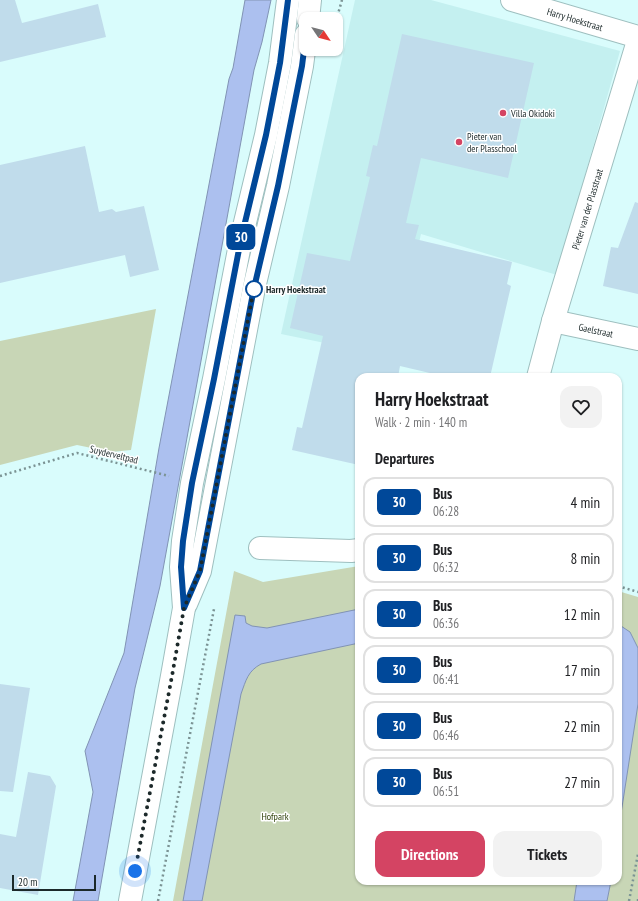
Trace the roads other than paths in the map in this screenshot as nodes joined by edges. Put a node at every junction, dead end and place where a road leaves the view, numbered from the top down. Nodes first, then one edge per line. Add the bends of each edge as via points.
1 (288, 0) edge
2 (310, 0) edge
3 (512, 0) edge
4 (309, 12) edge
5 (638, 38) edge
6 (638, 41) edge
7 (303, 56) edge
8 (553, 321) junction
9 (638, 339) edge
10 (539, 373) edge
11 (260, 548) dead end
12 (355, 551) edge
13 (184, 608) junction
14 (130, 901) edge

1 - 13 main road via 280,63 266,135 241,239 192,483 181,567
2 - 4 main road
3 - 5 main road, Harry Hoekstraat
6 - 8 main road, Pieter van der Plasstraat
7 - 13 main road via 278,186 254,288 200,571
8 - 9 main road, Gaelstraat
8 - 10 main road, Pieter van der Plasstraat
11 - 12 main road
13 - 14 main road

